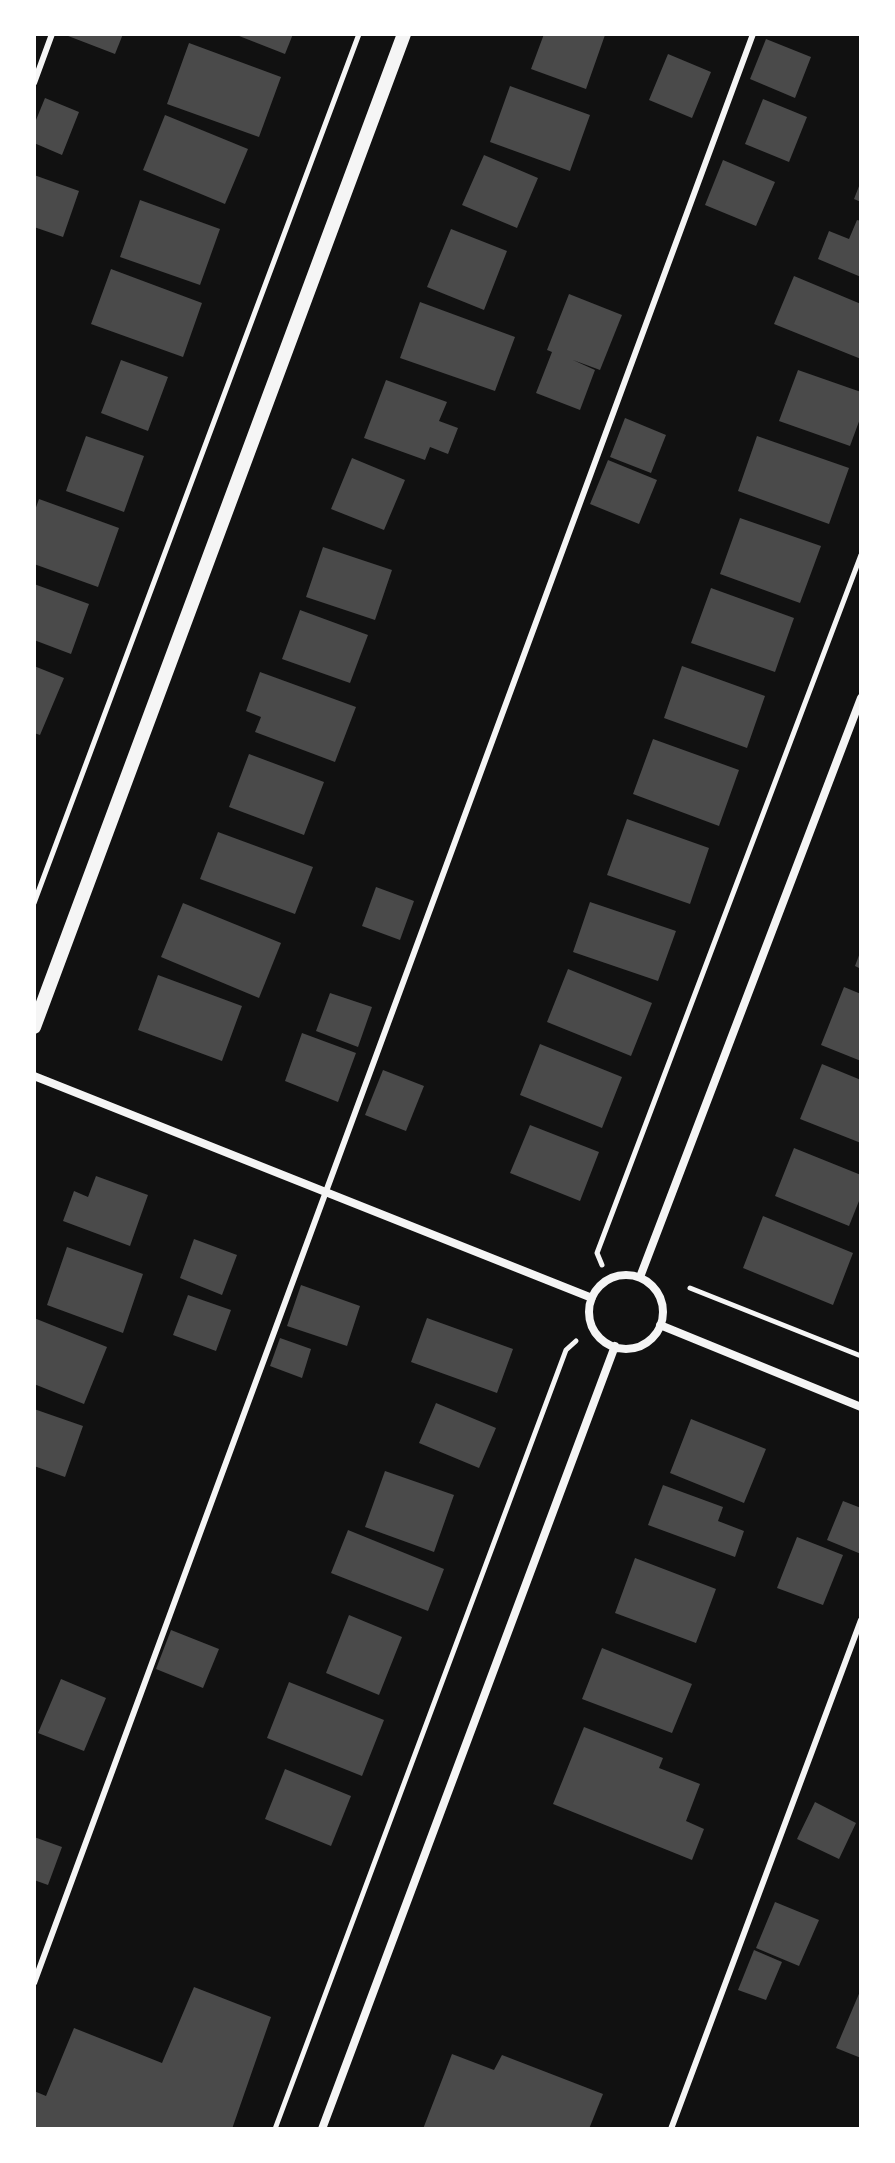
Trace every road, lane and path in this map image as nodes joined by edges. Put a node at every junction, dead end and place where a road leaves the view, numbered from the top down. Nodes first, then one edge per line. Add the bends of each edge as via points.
1 (52, 34) edge
2 (359, 34) edge
3 (404, 34) edge
4 (753, 34) edge
5 (34, 83) edge
6 (861, 555) edge
7 (861, 698) edge
8 (34, 903) edge
9 (34, 1027) edge
10 (34, 1076) edge
11 (325, 1193) junction
12 (602, 1265) dead end
13 (640, 1277) junction
14 (690, 1288) dead end
15 (592, 1298) junction
16 (660, 1325) junction
17 (576, 1341) dead end
18 (615, 1346) junction
19 (861, 1356) edge
20 (861, 1407) edge
21 (861, 1620) edge
22 (34, 1983) edge
23 (275, 2129) edge
24 (322, 2129) edge
25 (671, 2129) edge

1 - 5 lane
2 - 8 path
3 - 9 street
4 - 11 lane
6 - 12 path via 598,1250
7 - 13 street
10 - 11 street
11 - 15 street
11 - 22 lane
13 - 15 street via 613,1277
13 - 16 street via 661,1298
14 - 19 path
15 - 18 street via 592,1325
16 - 18 street via 642,1345
16 - 20 street
17 - 23 path via 566,1350
18 - 24 street
21 - 25 lane

